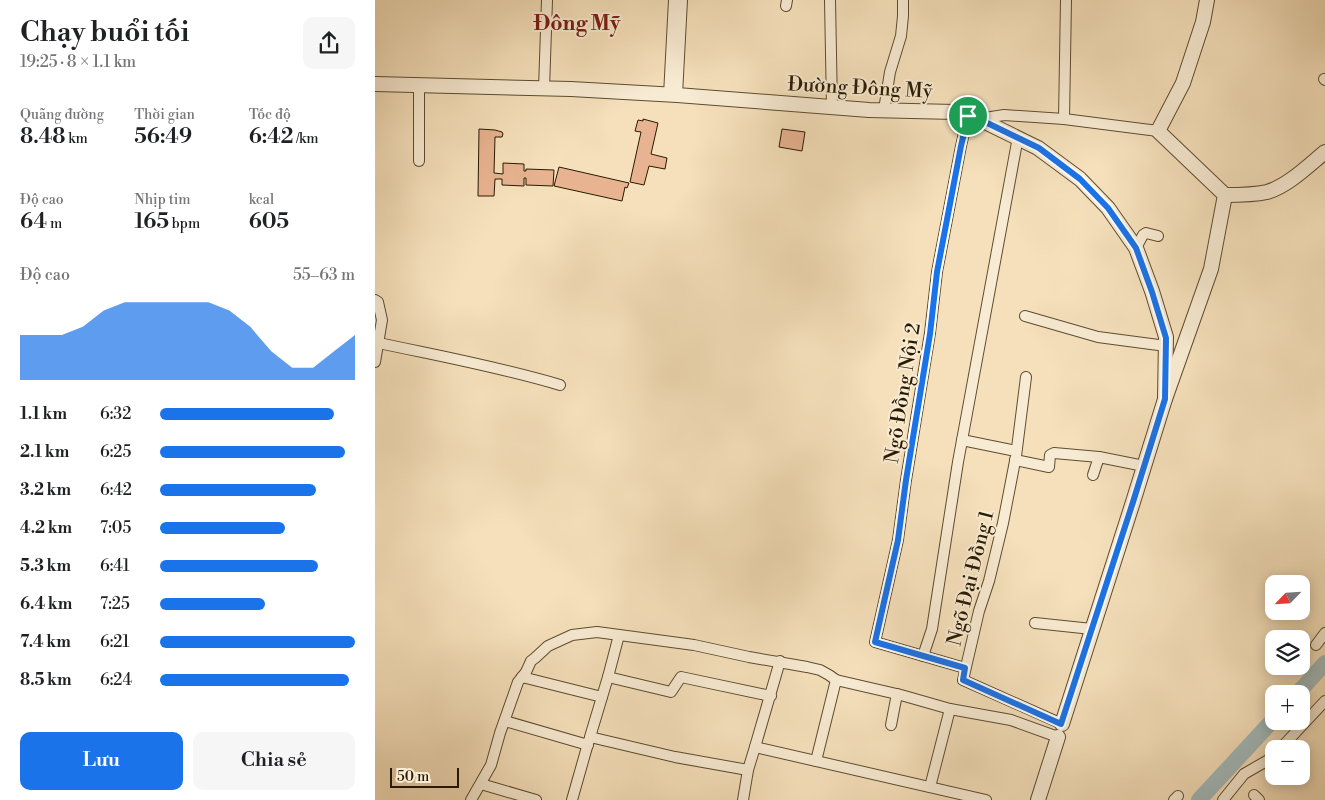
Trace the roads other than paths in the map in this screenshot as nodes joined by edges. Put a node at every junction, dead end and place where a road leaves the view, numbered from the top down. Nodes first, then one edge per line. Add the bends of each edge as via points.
1 (547, 0) edge
2 (674, 0) edge
3 (682, 0) edge
4 (830, 0) edge
5 (903, 0) edge
6 (1066, 0) edge
7 (1207, 0) edge
8 (375, 84) edge
9 (419, 85) junction
10 (545, 89) junction
11 (673, 95) junction
12 (832, 107) junction
13 (884, 110) junction
14 (973, 118) junction
15 (1064, 119) junction
16 (1157, 131) junction
17 (1017, 138) junction
18 (1325, 152) edge
19 (419, 161) dead end
20 (1225, 195) junction
21 (1158, 236) dead end
22 (1136, 248) junction
23 (375, 300) edge
24 (1025, 316) dead end
25 (379, 344) junction
26 (1166, 346) junction
27 (375, 362) edge
28 (1026, 377) dead end
29 (560, 385) dead end
30 (1165, 399) junction
31 (962, 440) junction
32 (1016, 456) junction
33 (1099, 456) junction
34 (1144, 466) junction
35 (1093, 475) dead end
36 (1035, 623) dead end
37 (1092, 629) junction
38 (1325, 633) edge
39 (619, 635) junction
40 (1316, 645) dead end
41 (923, 656) junction
42 (780, 661) junction
43 (965, 668) junction
44 (522, 676) junction
45 (608, 677) junction
46 (837, 680) junction
47 (897, 694) junction
48 (771, 696) junction
49 (602, 697) junction
50 (1325, 701) edge
51 (950, 709) junction
52 (505, 721) junction
53 (891, 725) dead end
54 (1060, 730) junction
55 (1288, 740) edge
56 (589, 741) junction
57 (755, 747) junction
58 (816, 761) junction
59 (1265, 761) edge
60 (748, 770) junction
61 (481, 784) junction
62 (930, 787) junction
63 (471, 800) edge
64 (536, 800) edge
65 (572, 800) edge
66 (743, 800) edge
67 (986, 800) edge
68 (1037, 800) edge
69 (1223, 800) edge

1 - 10 street
2 - 11 street
3 - 11 street
4 - 12 street
5 - 13 street via 901,36 890,72
6 - 15 street
7 - 16 street via 1183,83
8 - 9 street, Đường Đông Mỹ
9 - 10 street, Đường Đông Mỹ
9 - 19 street
10 - 11 street, Đường Đông Mỹ
11 - 12 street, Đường Đông Mỹ
12 - 13 street, Đường Đông Mỹ
13 - 14 street, Đường Đông Mỹ via 955,112
14 - 15 street via 1004,115
14 - 17 street, Đường Đông Mỹ
14 - 41 street, Ngõ Đồng Nội 2 via 961,146 937,272 898,540 875,642
15 - 16 street
16 - 20 street
17 - 22 street, Đường Đông Mỹ via 1039,148 1080,179 1108,208
17 - 31 street
18 - 20 street via 1284,184 1269,191
20 - 30 street via 1211,269
21 - 22 street via 1143,235
22 - 26 street, Đường Đông Mỹ
23 - 25 street via 382,320
24 - 26 street via 1098,337
25 - 27 street
25 - 29 street
26 - 30 street, Đường Đông Mỹ
28 - 32 street, Ngõ Đại Đồng 1
30 - 34 street
31 - 32 street
31 - 41 street via 932,629
32 - 33 street via 1049,466 1050,455 1054,452
32 - 43 street, Ngõ Đại Đồng 1 via 989,581
33 - 34 street
33 - 35 street
34 - 37 street
36 - 37 street
37 - 54 street
38 - 40 street
39 - 42 street
39 - 44 street via 597,632 567,637 548,646 531,661
39 - 45 street
41 - 43 street, Ngõ Đồng Nội 2
42 - 46 street via 820,670
42 - 48 street
43 - 54 street, Ngõ Đại Đồng 1 via 963,680
44 - 49 street
44 - 52 street
45 - 48 street via 671,692 681,677
45 - 49 street
46 - 47 street
46 - 58 street
47 - 51 street
47 - 53 street
48 - 57 street
49 - 56 street
50 - 55 street
51 - 54 street
51 - 62 street
52 - 56 street
52 - 61 street
54 - 68 street
56 - 60 street
56 - 65 street
57 - 58 street
57 - 60 street
58 - 62 street
59 - 69 street via 1244,774
60 - 66 street
61 - 63 street
61 - 64 street
62 - 67 street

